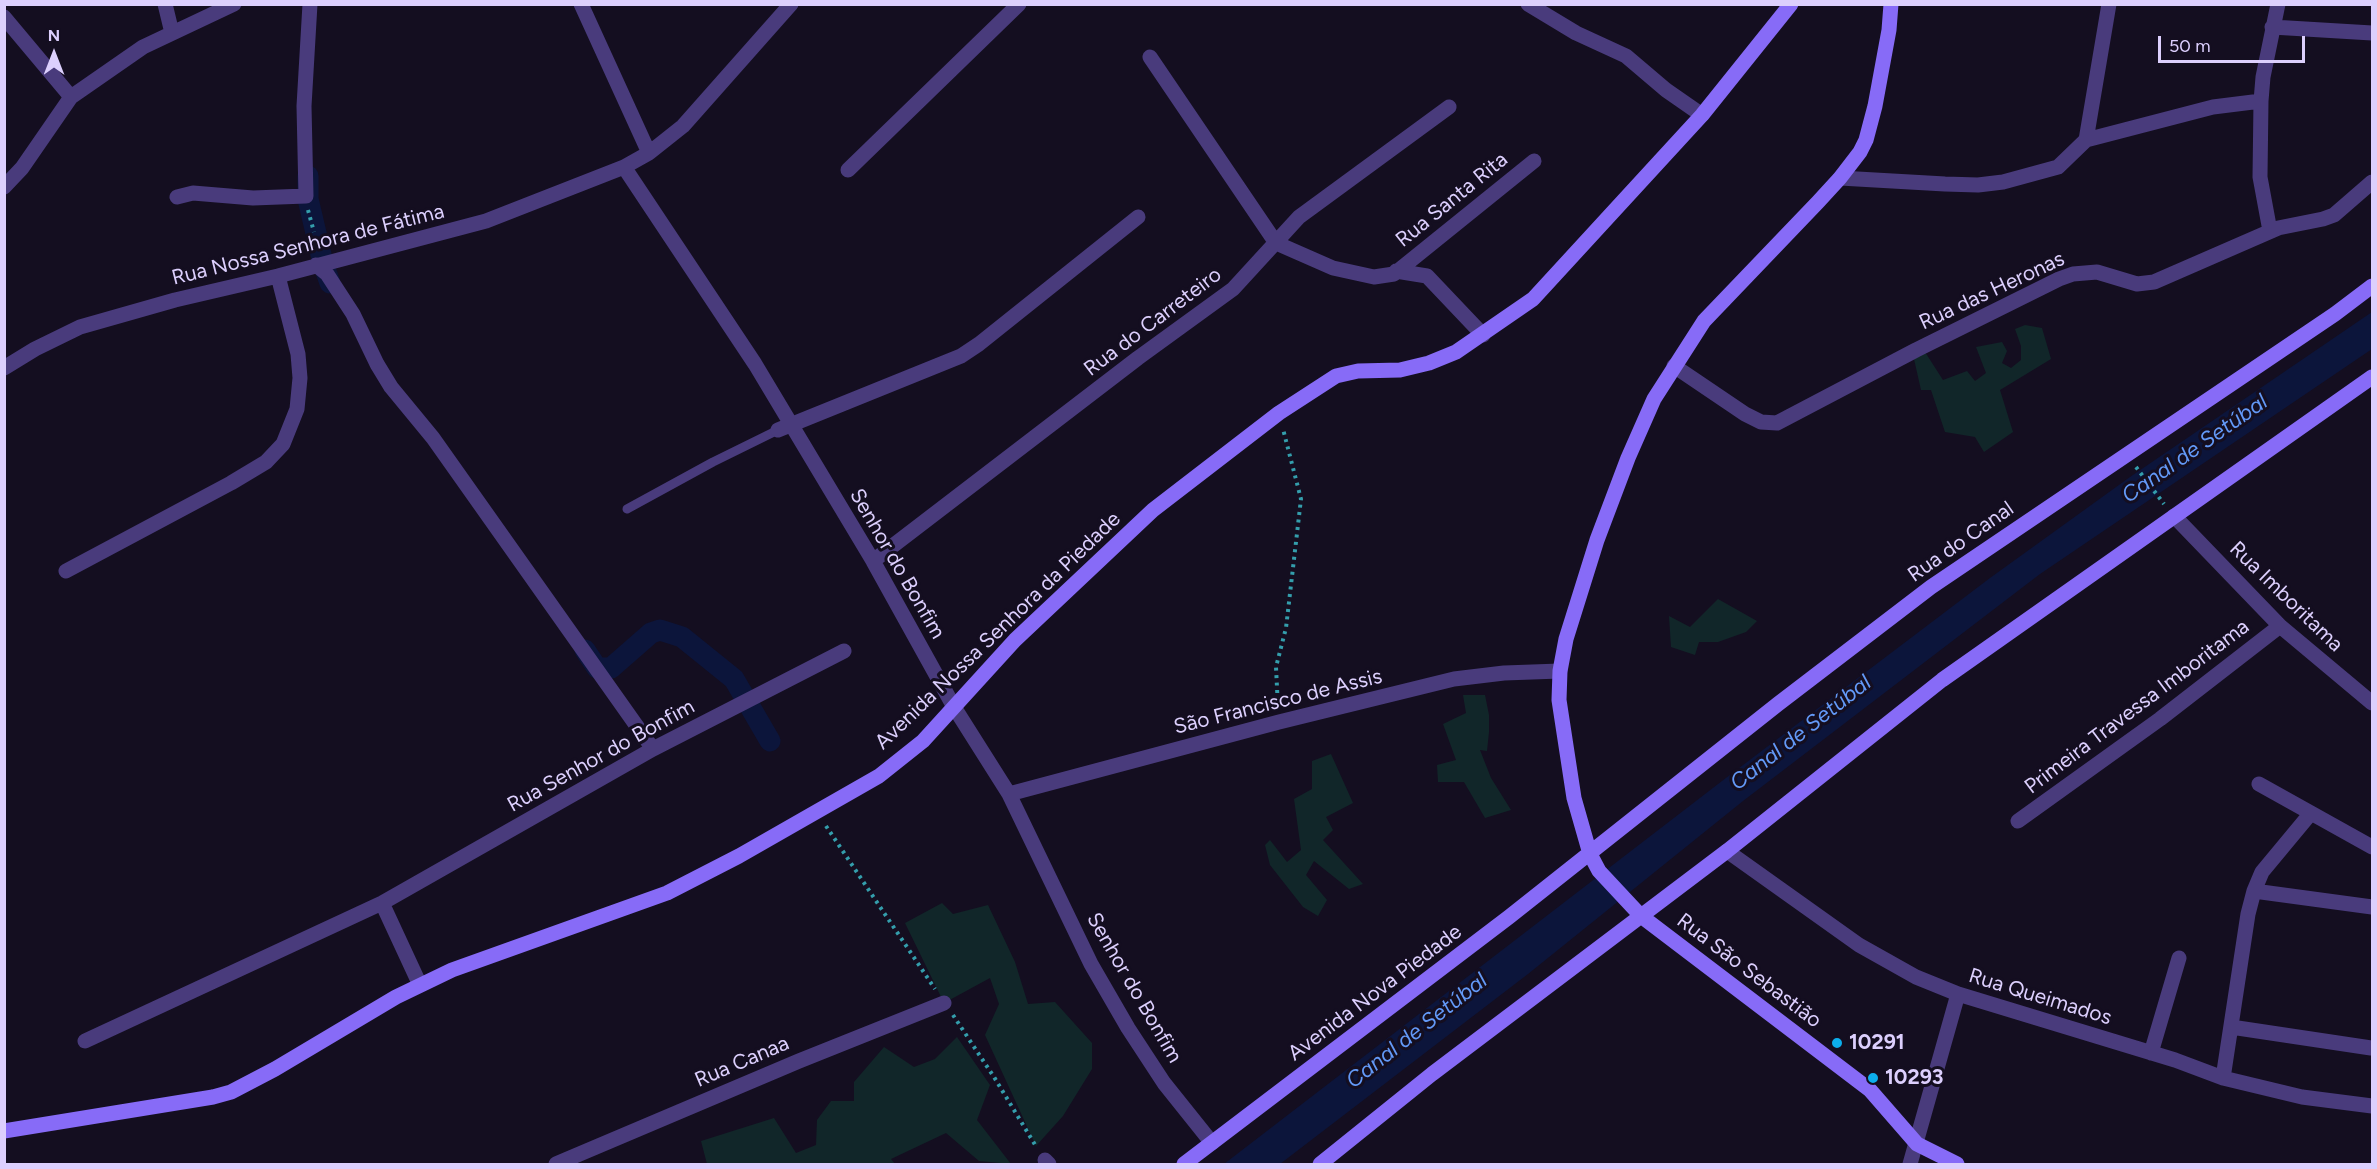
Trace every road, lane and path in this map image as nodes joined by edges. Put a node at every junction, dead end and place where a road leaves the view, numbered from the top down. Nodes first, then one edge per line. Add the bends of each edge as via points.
1 (165, 4) edge
2 (310, 4) edge
3 (581, 4) edge
4 (791, 4) edge
5 (1019, 4) edge
6 (1528, 4) edge
7 (1791, 4) edge
8 (1891, 4) edge
9 (2109, 4) edge
10 (2278, 4) edge
11 (228, 6) edge
12 (4, 17) edge
13 (2272, 27) junction
14 (172, 33) junction
15 (2373, 33) edge
16 (1150, 57) dead end
17 (71, 97) junction
18 (2261, 101) junction
19 (1449, 107) dead end
20 (1702, 115) junction
21 (2086, 140) junction
22 (649, 153) junction
23 (1533, 161) dead end
24 (624, 166) junction
25 (848, 170) dead end
26 (1840, 178) junction
27 (2373, 182) edge
28 (4, 187) edge
29 (177, 197) dead end
30 (1138, 217) dead end
31 (2270, 231) junction
32 (1276, 243) junction
33 (323, 271) junction
34 (1396, 271) junction
35 (278, 276) junction
36 (2373, 286) edge
37 (1483, 335) junction
38 (1674, 366) junction
39 (4, 368) edge
40 (2373, 377) edge
41 (1279, 413) junction
42 (793, 424) junction
43 (778, 430) joint
44 (2137, 468) dead end
45 (2158, 497) dead end
46 (627, 509) dead end
47 (2174, 516) junction
48 (873, 561) junction
49 (66, 572) dead end
50 (2280, 626) junction
51 (844, 651) dead end
52 (1560, 671) junction
53 (2371, 698) edge
54 (954, 707) junction
55 (1279, 722) junction
56 (653, 749) junction
57 (2259, 784) dead end
58 (1009, 794) junction
59 (817, 813) junction
60 (2311, 813) junction
61 (2018, 821) dead end
62 (2373, 847) edge
63 (1727, 851) junction
64 (1590, 854) junction
65 (2254, 891) junction
66 (382, 903) junction
67 (2373, 907) edge
68 (1641, 916) junction
69 (2179, 958) dead end
70 (420, 986) junction
71 (1958, 994) junction
72 (944, 1003) junction
73 (2231, 1026) junction
74 (85, 1041) dead end
75 (2371, 1048) dead end
76 (2151, 1053) junction
77 (2223, 1078) junction
78 (2373, 1106) edge
79 (4, 1131) edge
80 (1212, 1143) junction
81 (1917, 1144) junction
82 (1047, 1162) edge
83 (556, 1164) edge
84 (1184, 1164) edge
85 (1320, 1164) edge
86 (1910, 1164) edge
87 (1957, 1164) edge

1 - 14 street
2 - 29 street via 304,106 306,196 253,198 193,193
3 - 22 street
4 - 22 street, Rua Nossa Senhora de Fátima via 683,126
5 - 25 street
6 - 20 street via 1576,33 1626,56
7 - 20 street, Avenida Nossa Senhora da Piedade
8 - 26 street, Rua São Sebastião via 1869,128 1860,152
9 - 21 street
10 - 13 street
11 - 14 street
12 - 17 street
13 - 15 street
13 - 18 street
14 - 17 street via 143,47
16 - 32 street
17 - 28 street via 22,168
18 - 21 street via 2213,107
18 - 31 street via 2260,177
19 - 32 street, Rua do Carreteiro via 1304,213
20 - 37 street, Avenida Nossa Senhora da Piedade via 1533,299
21 - 26 street via 2058,167 2003,182 1978,185
22 - 24 street, Rua Nossa Senhora de Fátima
23 - 34 street, Rua Santa Rita
24 - 33 street, Rua Nossa Senhora de Fátima via 486,221 348,256
24 - 42 street, Senhor do Bonfim
26 - 38 street, Rua São Sebastião via 1719,302
27 - 31 street, Rua das Heronas via 2334,215
30 - 42 street via 961,356
31 - 38 street, Rua das Heronas via 2148,283 2137,284 2097,272 2066,277 1777,423 1761,422 1745,414
32 - 34 street via 1333,268 1368,277
32 - 48 street, Rua do Carreteiro via 1233,289
33 - 35 street, Rua Nossa Senhora de Fátima
33 - 56 street via 353,314 391,387 433,438
34 - 37 street via 1427,276
35 - 39 street, Rua Nossa Senhora de Fátima via 80,327
35 - 49 street via 298,354 300,378 297,409 277,452 231,483
36 - 64 street, Rua do Canal via 1931,587
37 - 41 street, Avenida Nossa Senhora da Piedade via 1429,363 1336,376
38 - 52 street, Rua São Sebastião via 1632,448 1597,540
40 - 47 street
41 - 54 street, Avenida Nossa Senhora da Piedade via 1154,510 1015,640
41 - 55 path via 1301,499 1286,628 1276,667
42 - 43 street
42 - 48 street, Senhor do Bonfim
43 - 46 lane
44 - 45 path
47 - 50 street, Rua Imboritama
47 - 63 street via 1942,680
48 - 54 street, Senhor do Bonfim
50 - 53 street, Rua Imboritama
50 - 61 street, Primeira Travessa Imboritama
51 - 56 street, Rua Senhor do Bonfim
52 - 55 street, São Francisco de Assis via 1454,679
52 - 64 street, Rua São Sebastião via 1558,700 1565,750
54 - 58 street, Senhor do Bonfim
54 - 59 street, Avenida Nossa Senhora da Piedade via 923,741 879,776
55 - 58 street, São Francisco de Assis
56 - 66 street, Rua Senhor do Bonfim
57 - 60 street
58 - 80 street, Senhor do Bonfim via 1091,964 1128,1028 1164,1083
59 - 70 street, Avenida Nossa Senhora da Piedade via 667,893 452,970
59 - 72 path
60 - 62 street
60 - 65 street via 2262,872
63 - 68 street
63 - 71 street, Rua Queimados via 1859,945 1916,977
64 - 68 street, Rua São Sebastião via 1599,871
64 - 80 street, Avenida Nova Piedade
65 - 67 street
65 - 73 street
66 - 70 street
66 - 74 street, Rua Senhor do Bonfim
68 - 81 street, Rua São Sebastião via 1870,1090
68 - 85 street
69 - 76 street
70 - 79 street, Avenida Nossa Senhora da Piedade via 231,1092
71 - 76 street, Rua Queimados
71 - 81 street
72 - 82 path
72 - 83 street, Rua Canaa
73 - 75 street
73 - 77 street
76 - 77 street, Rua Queimados
77 - 78 street, Rua Queimados via 2302,1097
80 - 84 street, Avenida Nova Piedade
81 - 86 street
81 - 87 street, Rua São Sebastião

